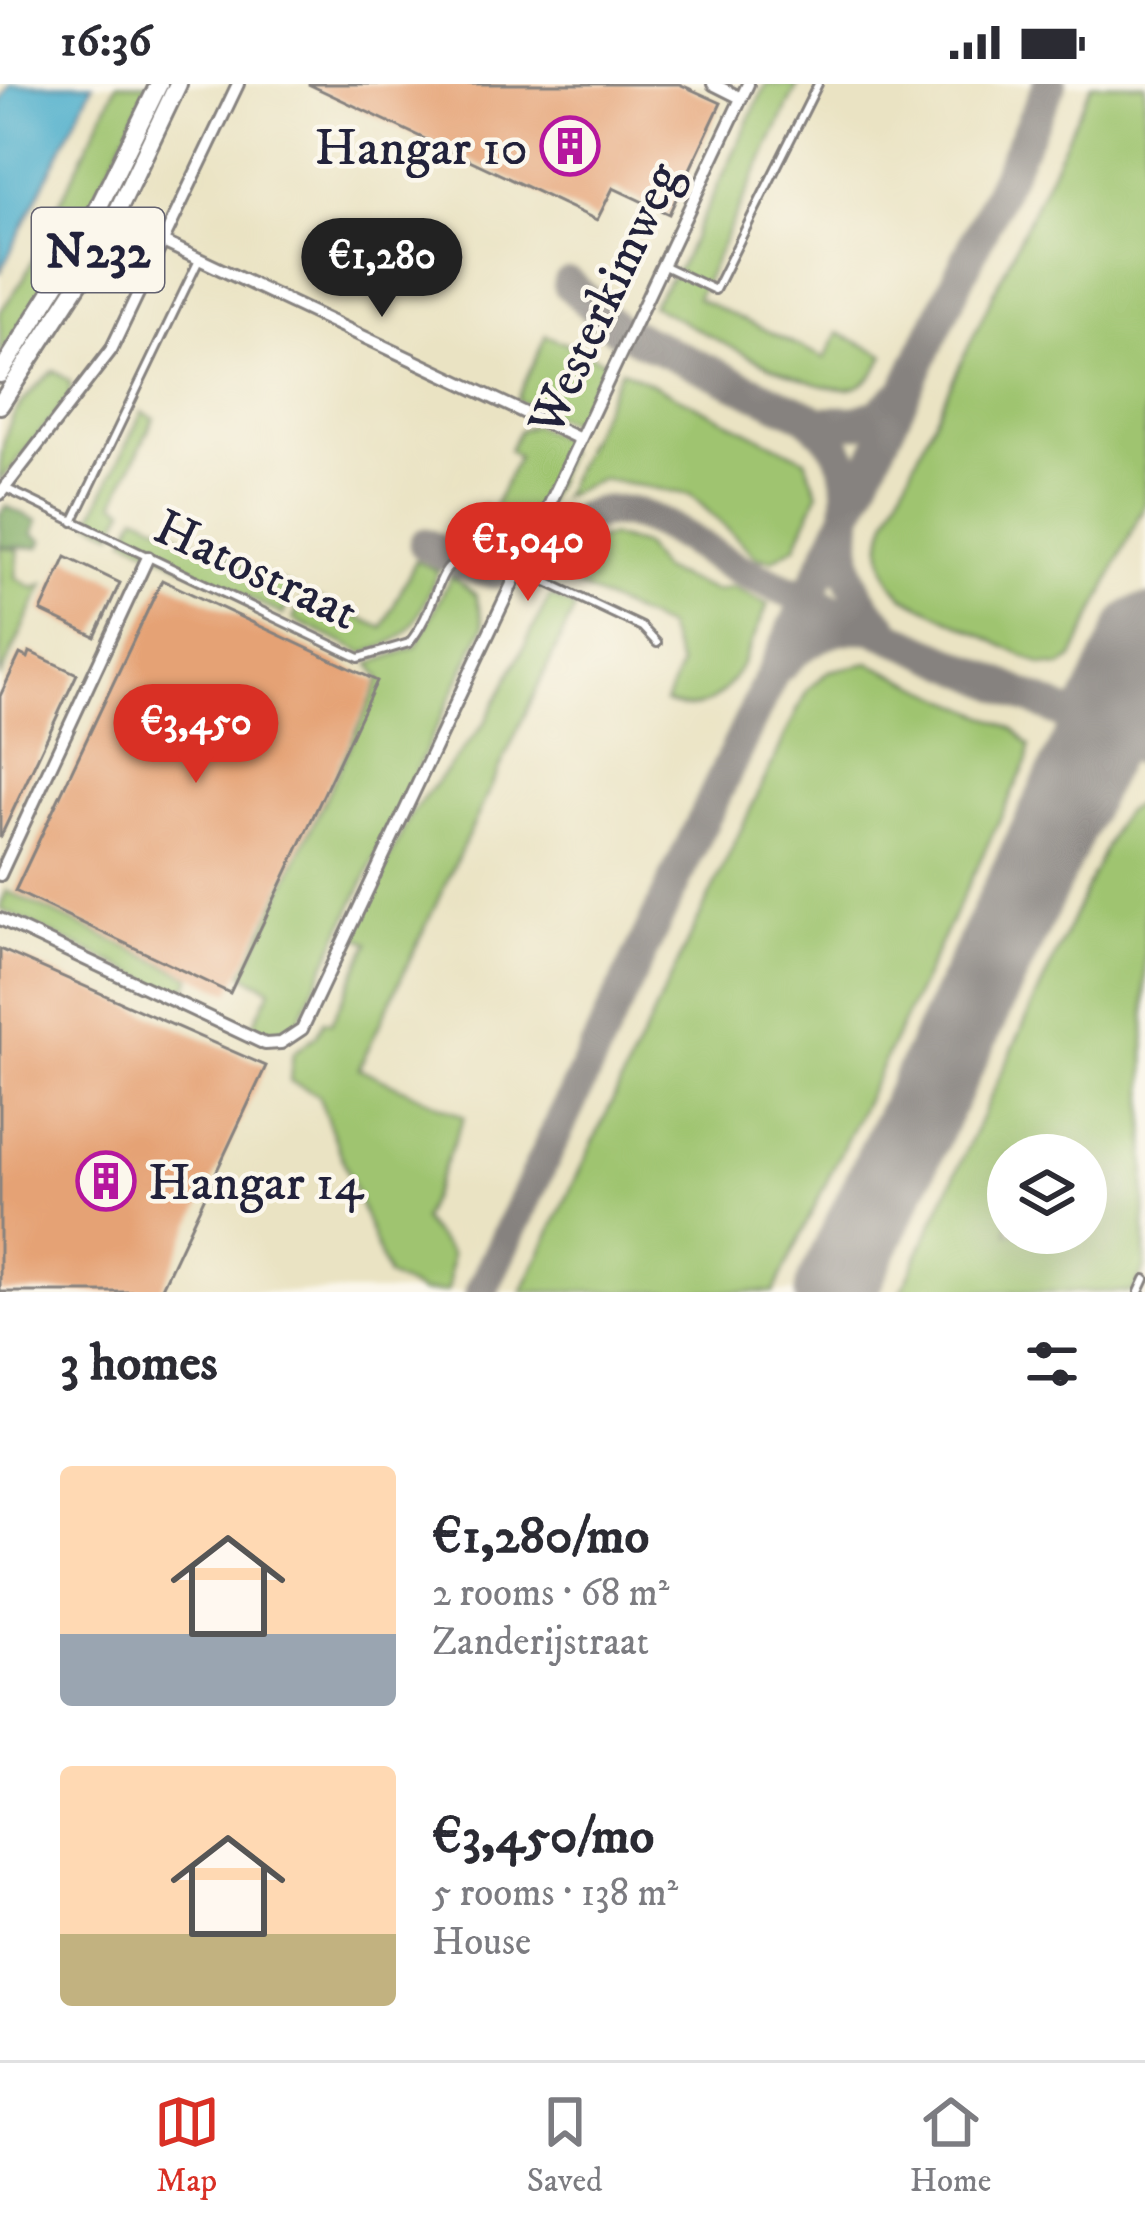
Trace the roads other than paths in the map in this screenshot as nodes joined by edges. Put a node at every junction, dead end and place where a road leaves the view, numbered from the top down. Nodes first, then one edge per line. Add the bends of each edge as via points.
1 (159, 84) edge
2 (178, 84) edge
3 (238, 84) edge
4 (712, 84) edge
5 (748, 84) edge
6 (818, 84) edge
7 (741, 98) junction
8 (163, 242) junction
9 (199, 260) junction
10 (662, 265) junction
11 (0, 374) edge
12 (0, 406) edge
13 (580, 439) junction
14 (2, 491) edge
15 (74, 522) junction
16 (148, 557) junction
17 (518, 571) junction
18 (656, 643) dead end
19 (0, 874) edge
20 (0, 919) edge
21 (1145, 1279) edge
22 (1139, 1292) edge

1 - 11 main road, N232 via 76,253
2 - 12 main road, N232 via 94,258
3 - 8 street
4 - 7 street
5 - 7 street, Westerkimweg
6 - 10 lane via 716,290
7 - 10 street, Westerkimweg
8 - 9 street
8 - 14 street via 111,350
9 - 13 street
9 - 15 lane
10 - 13 street, Westerkimweg
13 - 17 street, Westerkimweg
14 - 15 lane, Hatostraat
15 - 16 lane, Hatostraat
16 - 17 lane, Hatostraat via 359,658 410,643 445,572 473,555
16 - 19 street
17 - 18 lane via 642,626
17 - 20 street, Westerkimweg via 302,1029 265,1043
21 - 22 lane

